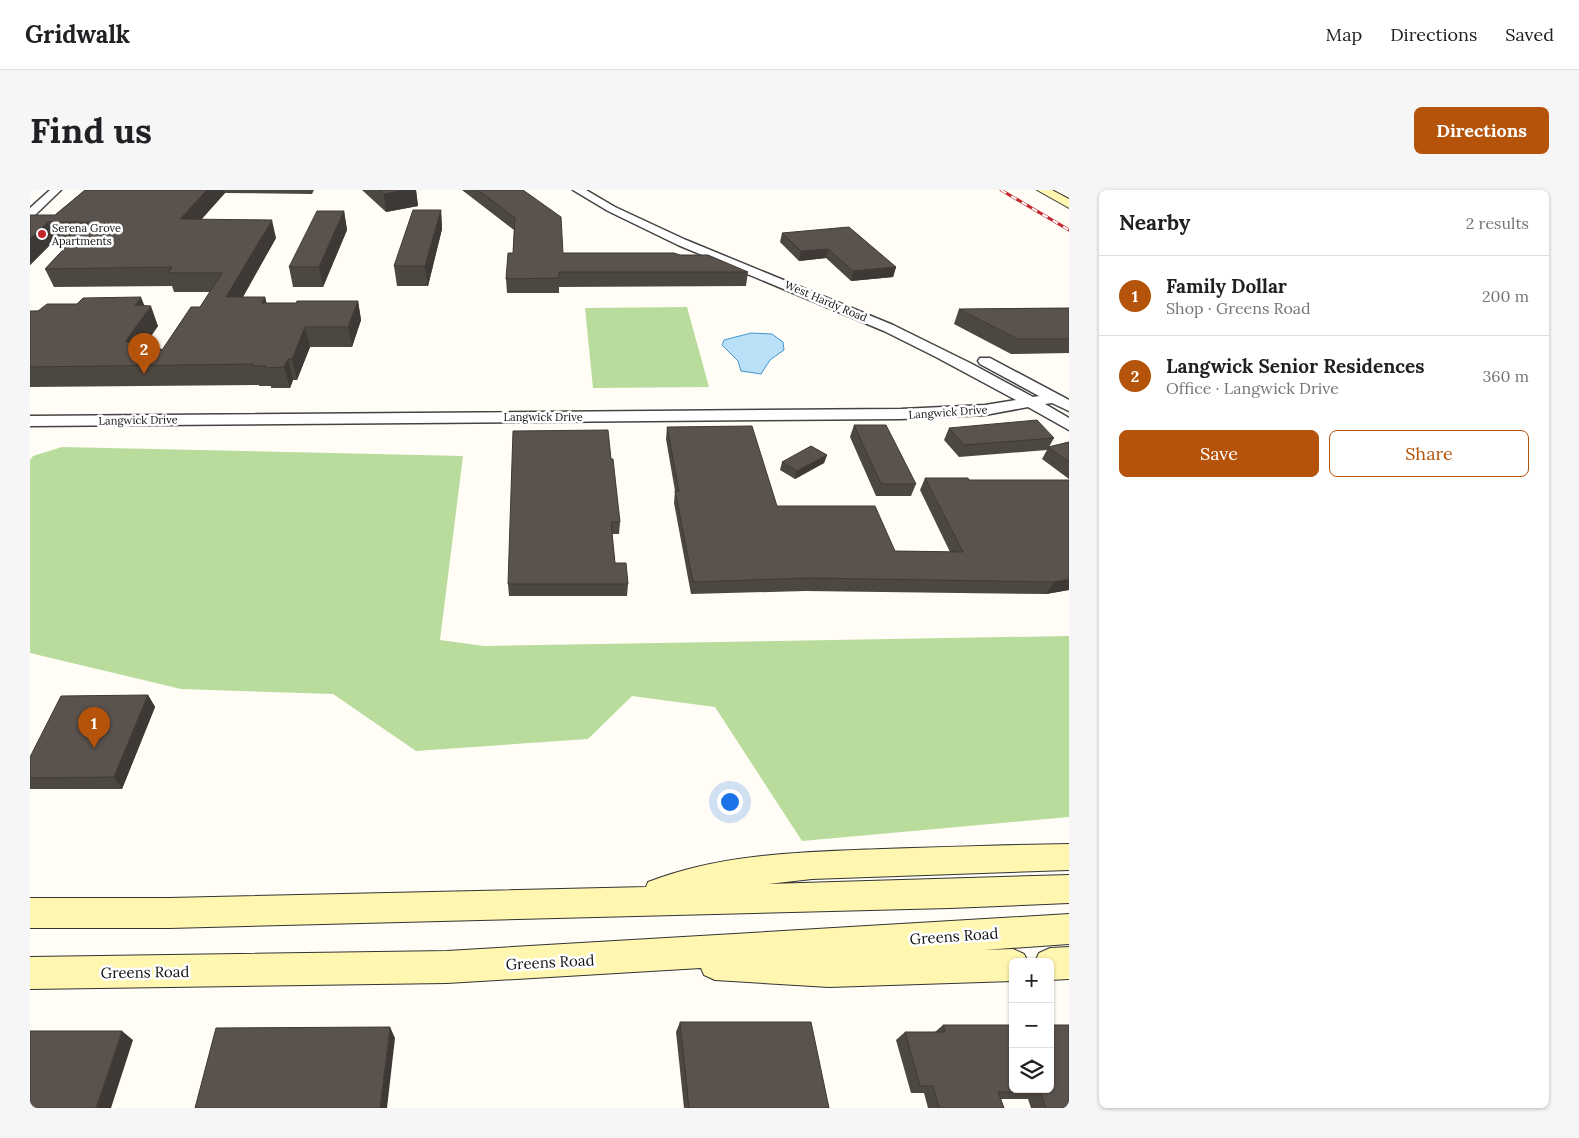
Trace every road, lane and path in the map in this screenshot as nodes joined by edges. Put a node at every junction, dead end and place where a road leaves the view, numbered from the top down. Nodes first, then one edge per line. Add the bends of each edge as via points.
1 (56, 190) edge
2 (578, 190) edge
3 (1043, 190) edge
4 (1069, 204) edge
5 (639, 209) dead end
6 (30, 214) edge
7 (622, 214) junction
8 (676, 227) dead end
9 (853, 299) junction
10 (831, 303) junction
11 (942, 339) dead end
12 (977, 357) dead end
13 (1031, 402) junction
14 (1062, 402) edge
15 (30, 421) edge
16 (1069, 425) edge
17 (1069, 857) edge
18 (1069, 889) edge
19 (626, 902) junction
20 (30, 913) edge
21 (1069, 929) edge
22 (614, 958) junction
23 (1069, 963) edge
24 (1054, 964) edge
25 (1009, 965) edge
26 (30, 973) edge

1 - 6 street
2 - 7 street, West Hardy Road
3 - 4 main road
5 - 7 street
7 - 10 street, West Hardy Road
8 - 9 street, West Hardy Road
9 - 10 street
9 - 11 street, West Hardy Road
10 - 13 street, West Hardy Road via 922,345
12 - 14 street
13 - 14 street, Langwick Drive
13 - 15 street, Langwick Drive via 985,410 902,414
13 - 16 street, West Hardy Road
17 - 19 main road via 812,865 719,876
18 - 19 main road
19 - 20 main road via 169,913
21 - 22 main road, Greens Road
22 - 25 main road via 829,971
22 - 26 main road, Greens Road via 447,967
23 - 24 main road

